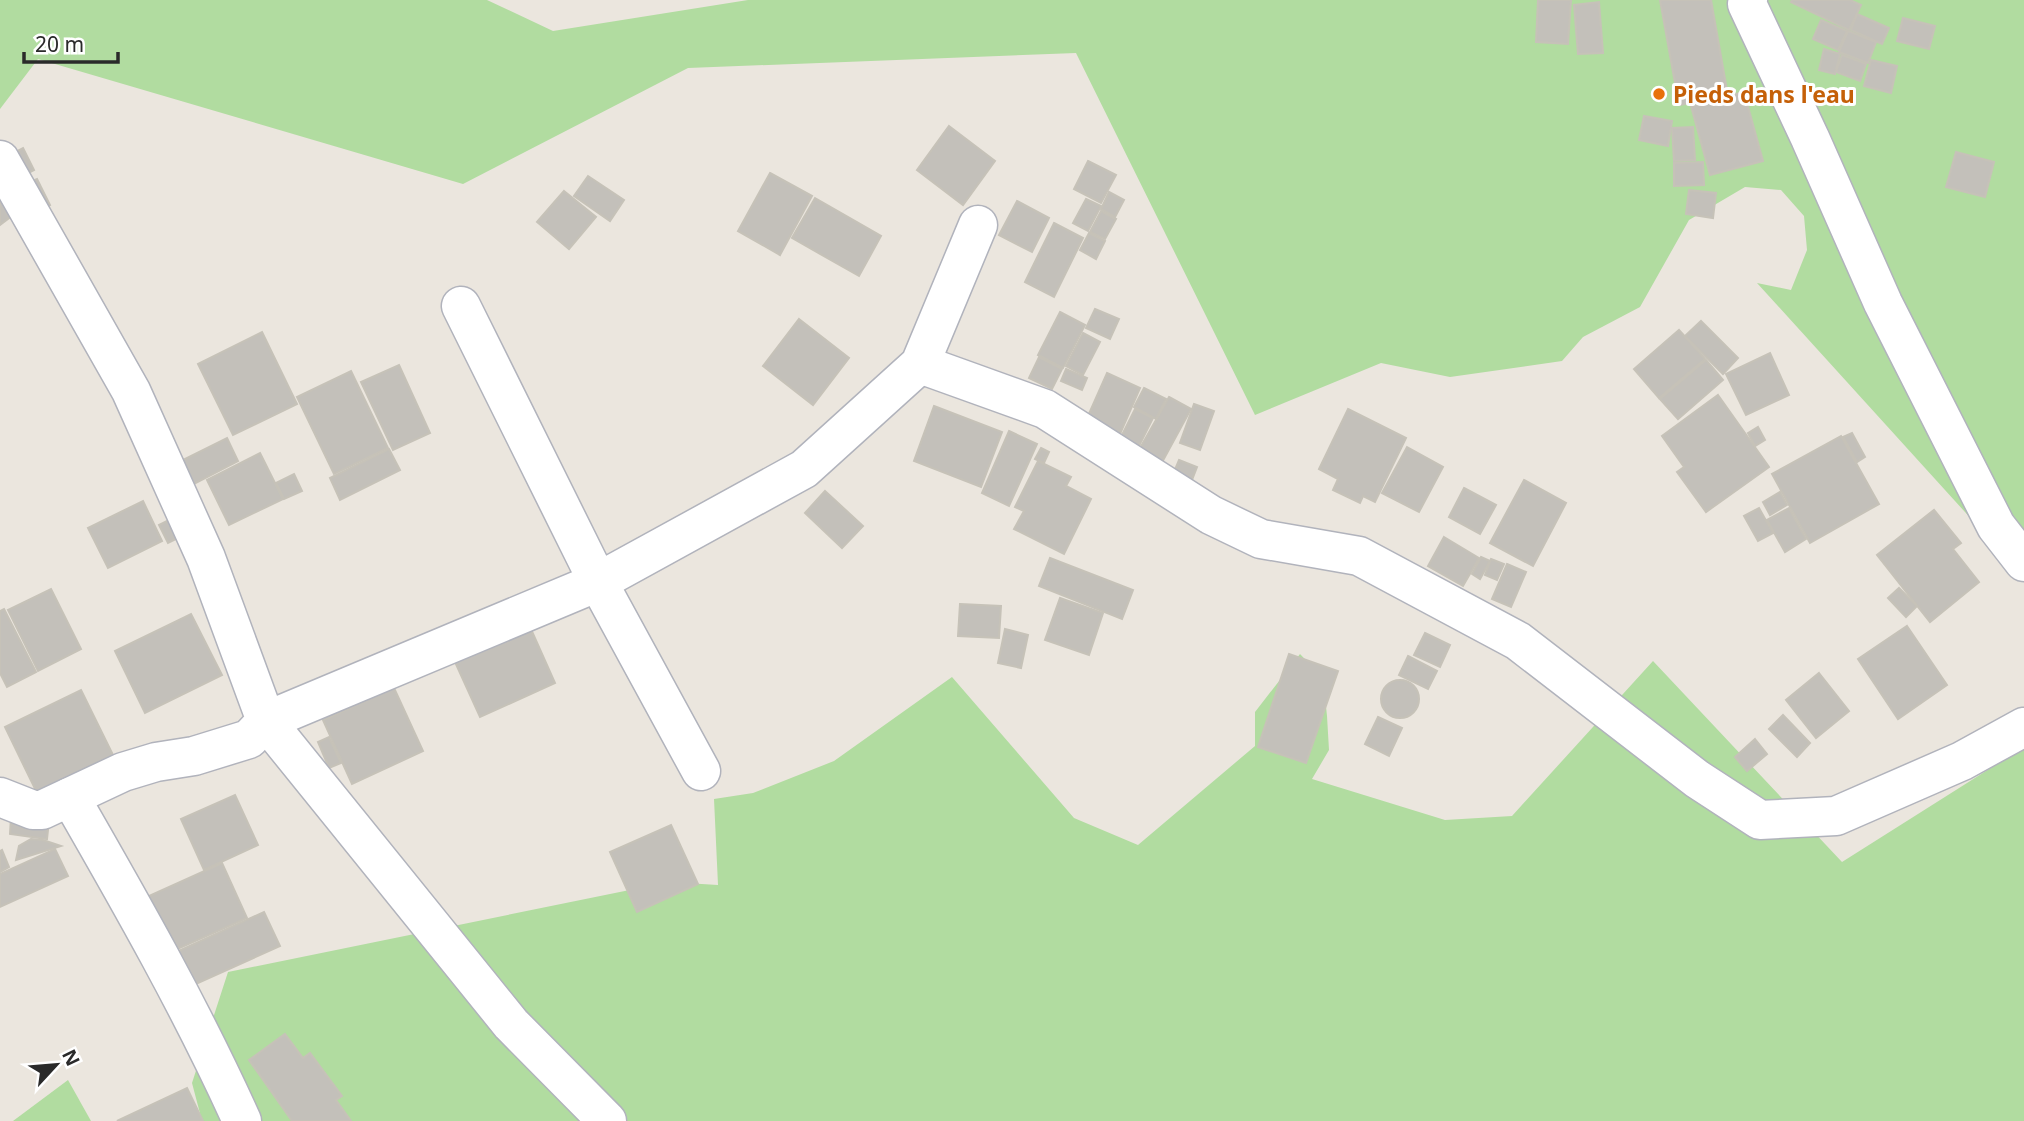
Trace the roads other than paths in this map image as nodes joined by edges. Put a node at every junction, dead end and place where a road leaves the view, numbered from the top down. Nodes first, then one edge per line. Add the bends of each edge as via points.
1 (1748, 0) edge
2 (0, 160) edge
3 (978, 225) dead end
4 (461, 306) dead end
5 (920, 364) junction
6 (2024, 562) edge
7 (598, 582) junction
8 (266, 721) junction
9 (2024, 727) edge
10 (701, 771) dead end
11 (0, 797) edge
12 (71, 797) junction
13 (242, 1121) edge
14 (607, 1121) edge

1 - 6 street via 1883,303 1996,526
2 - 8 street via 131,391 206,558
3 - 5 street
4 - 7 street
5 - 7 street via 804,469
5 - 9 street via 1045,409 1212,515 1261,539 1359,556 1505,634 1697,779 1760,820 1836,816 1962,761
7 - 8 street
7 - 10 street
8 - 12 street via 249,739 123,772
8 - 14 street via 511,1024
11 - 12 street via 37,810
12 - 13 street via 215,1062

